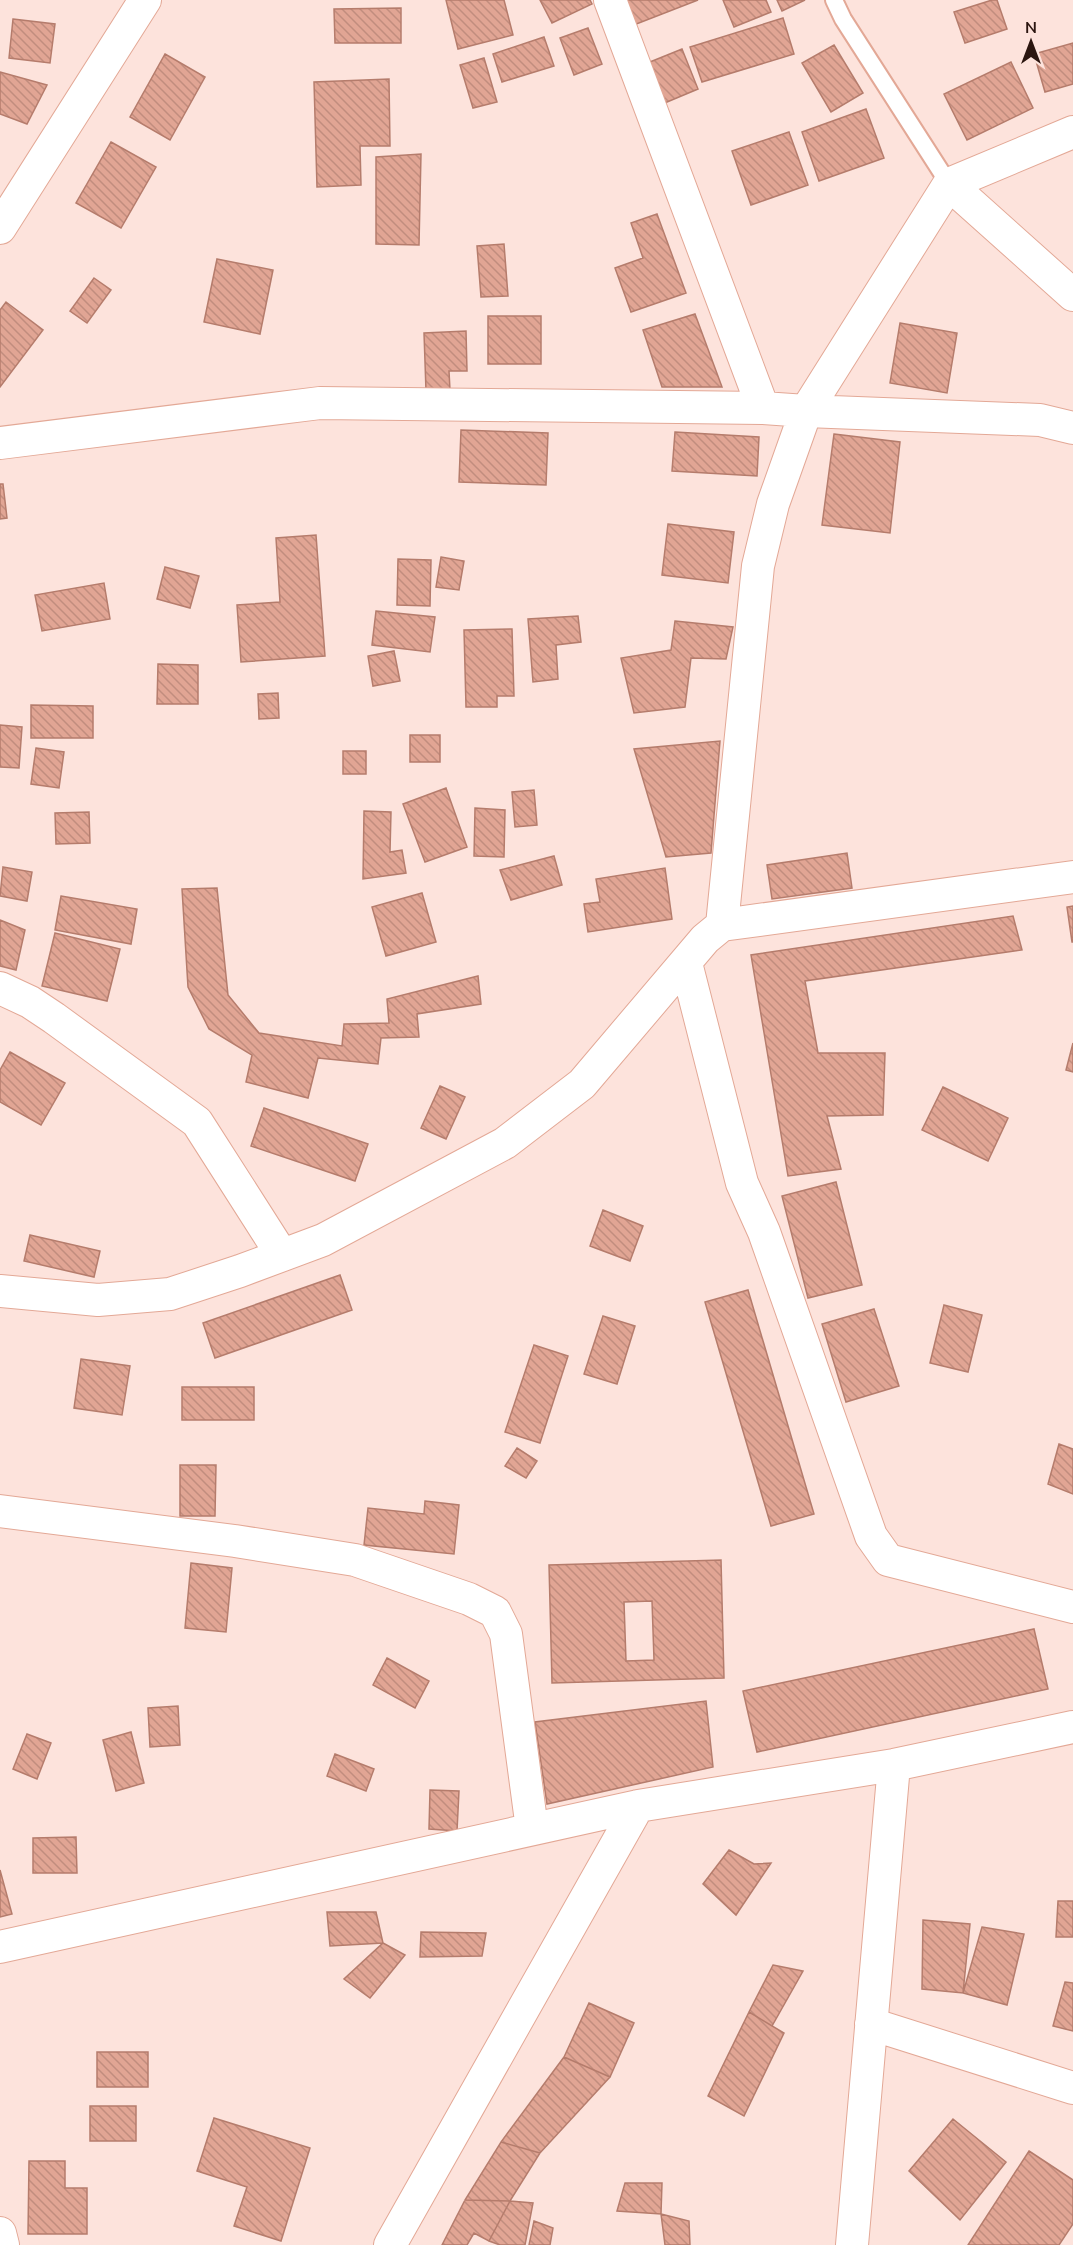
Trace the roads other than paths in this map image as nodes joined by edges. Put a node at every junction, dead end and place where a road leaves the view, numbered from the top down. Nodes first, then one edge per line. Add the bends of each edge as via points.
1 (145, 0) edge
2 (610, 0) edge
3 (834, 0) edge
4 (1073, 132) edge
5 (949, 184) junction
6 (0, 228) edge
7 (1073, 295) edge
8 (763, 408) junction
9 (806, 411) junction
10 (1073, 428) edge
11 (0, 443) edge
12 (1073, 877) edge
13 (722, 926) junction
14 (686, 963) junction
15 (0, 988) edge
16 (282, 1255) junction
17 (0, 1291) edge
18 (0, 1511) edge
19 (1073, 1606) edge
20 (1073, 1726) edge
21 (894, 1765) junction
22 (638, 1806) junction
23 (532, 1829) junction
24 (0, 1947) edge
25 (871, 2024) junction
26 (1073, 2088) edge
27 (0, 2233) edge
28 (3, 2245) edge
29 (390, 2245) edge
30 (852, 2245) edge

1 - 6 street
2 - 8 street
3 - 5 lane
4 - 5 street
5 - 7 street
5 - 9 street
8 - 9 street
8 - 11 street via 320,403
9 - 10 street via 1040,420
9 - 13 street via 773,504 758,566
12 - 13 street
13 - 14 street via 705,939
14 - 16 street via 582,1084 505,1143 323,1240
14 - 19 street via 742,1183 764,1232 871,1536 888,1560
15 - 16 street via 54,1018 197,1122
16 - 17 street via 170,1293 98,1300
18 - 23 street via 355,1560 469,1599 495,1612 506,1634
20 - 21 street
21 - 22 street
21 - 25 street
22 - 23 street
22 - 29 street
23 - 24 street
25 - 26 street
25 - 30 street
27 - 28 street

